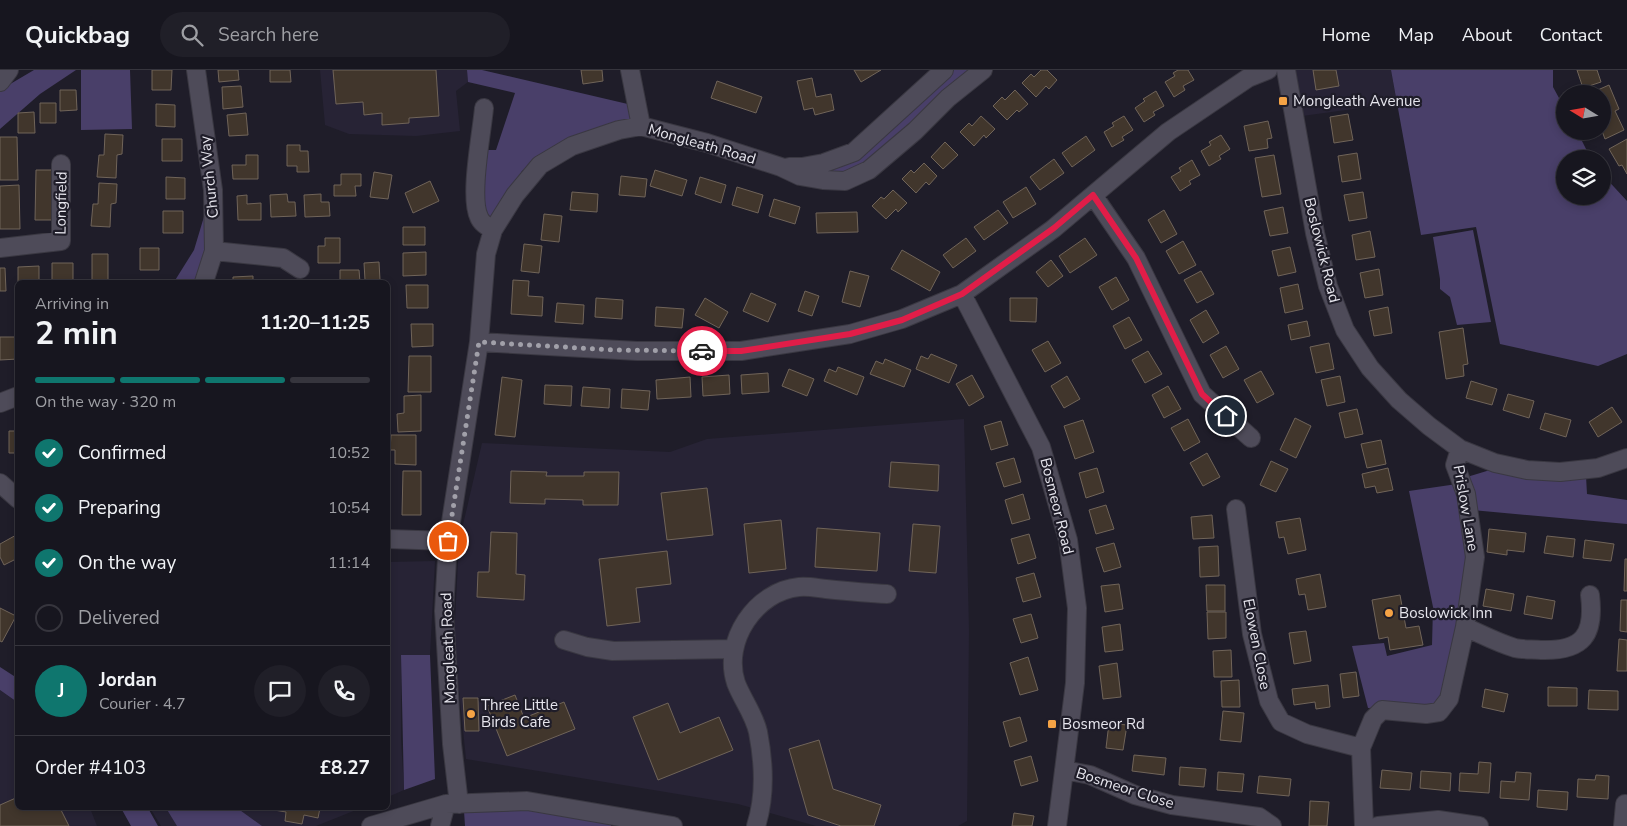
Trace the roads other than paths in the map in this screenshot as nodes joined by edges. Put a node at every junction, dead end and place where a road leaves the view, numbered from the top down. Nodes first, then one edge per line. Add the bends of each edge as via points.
1 (10, 70) edge
2 (196, 70) edge
3 (630, 70) edge
4 (944, 70) edge
5 (983, 70) edge
6 (1268, 70) edge
7 (1286, 70) edge
8 (0, 82) edge
9 (484, 108) dead end
10 (641, 126) junction
11 (61, 164) dead end
12 (781, 167) junction
13 (1093, 195) junction
14 (493, 230) junction
15 (0, 248) edge
16 (214, 251) junction
17 (300, 269) dead end
18 (205, 280) edge
19 (962, 294) junction
20 (479, 342) junction
21 (15, 397) edge
22 (0, 403) edge
23 (1251, 438) dead end
24 (1460, 449) junction
25 (1627, 458) edge
26 (1236, 509) dead end
27 (390, 539) edge
28 (448, 541) junction
29 (887, 594) dead end
30 (1590, 595) dead end
31 (1465, 628) junction
32 (564, 640) dead end
33 (734, 650) junction
34 (1361, 748) junction
35 (1064, 770) junction
36 (452, 804) junction
37 (1625, 804) dead end
38 (371, 826) edge
39 (440, 826) edge
40 (673, 826) edge
41 (756, 826) edge
42 (1057, 826) edge
43 (1272, 826) edge
44 (1364, 826) edge
45 (1378, 826) edge
46 (1479, 826) edge
47 (1623, 826) edge

1 - 8 street
2 - 16 street, Church Way via 213,190
3 - 10 street
4 - 12 street, Mongleath Road via 854,152 824,163
5 - 12 street, Mongleath Road via 869,170 845,181 800,176
6 - 13 street via 1248,78 1168,132
7 - 24 street, Boslowick Road via 1315,233 1328,286 1345,330 1370,368 1399,400
9 - 14 street via 476,207 479,218
10 - 12 street, Mongleath Road
10 - 14 street, Mongleath Road via 572,146 540,164
11 - 15 street, Longfield via 61,241
13 - 19 street via 1054,228
13 - 23 street via 1136,258 1202,394
14 - 20 street, Mongleath Road via 486,254
16 - 17 street via 283,258
16 - 18 street, Church Way
19 - 20 street via 902,320 850,334 741,351 637,351
19 - 35 street, Bosmeor Road via 1041,447 1068,540 1077,608 1075,683
20 - 28 street, Mongleath Road
21 - 22 street
24 - 25 street, Boslowick Road via 1495,463 1527,470 1560,472 1598,468
24 - 31 street, Prislow Lane via 1456,465 1466,494 1476,557
26 - 34 street, Elowen Close via 1252,634 1269,701 1281,722 1307,734
27 - 28 street
28 - 36 street, Mongleath Road via 444,611
29 - 33 street via 800,587 781,591 761,604 743,626
30 - 31 street via 1592,610 1588,632 1577,644 1569,647 1554,650 1516,648
31 - 34 street, Prislow Lane via 1449,699 1439,712 1382,710 1373,719
32 - 33 street via 613,650
33 - 41 street via 736,681 757,729 762,756 763,785
34 - 44 street, Prislow Lane
35 - 42 street, Bosmeor Road
35 - 43 street, Bosmeor Close via 1090,775 1136,795 1172,805 1259,817
36 - 38 street
36 - 39 street
36 - 40 street via 527,801
37 - 47 street
45 - 46 street via 1438,820

